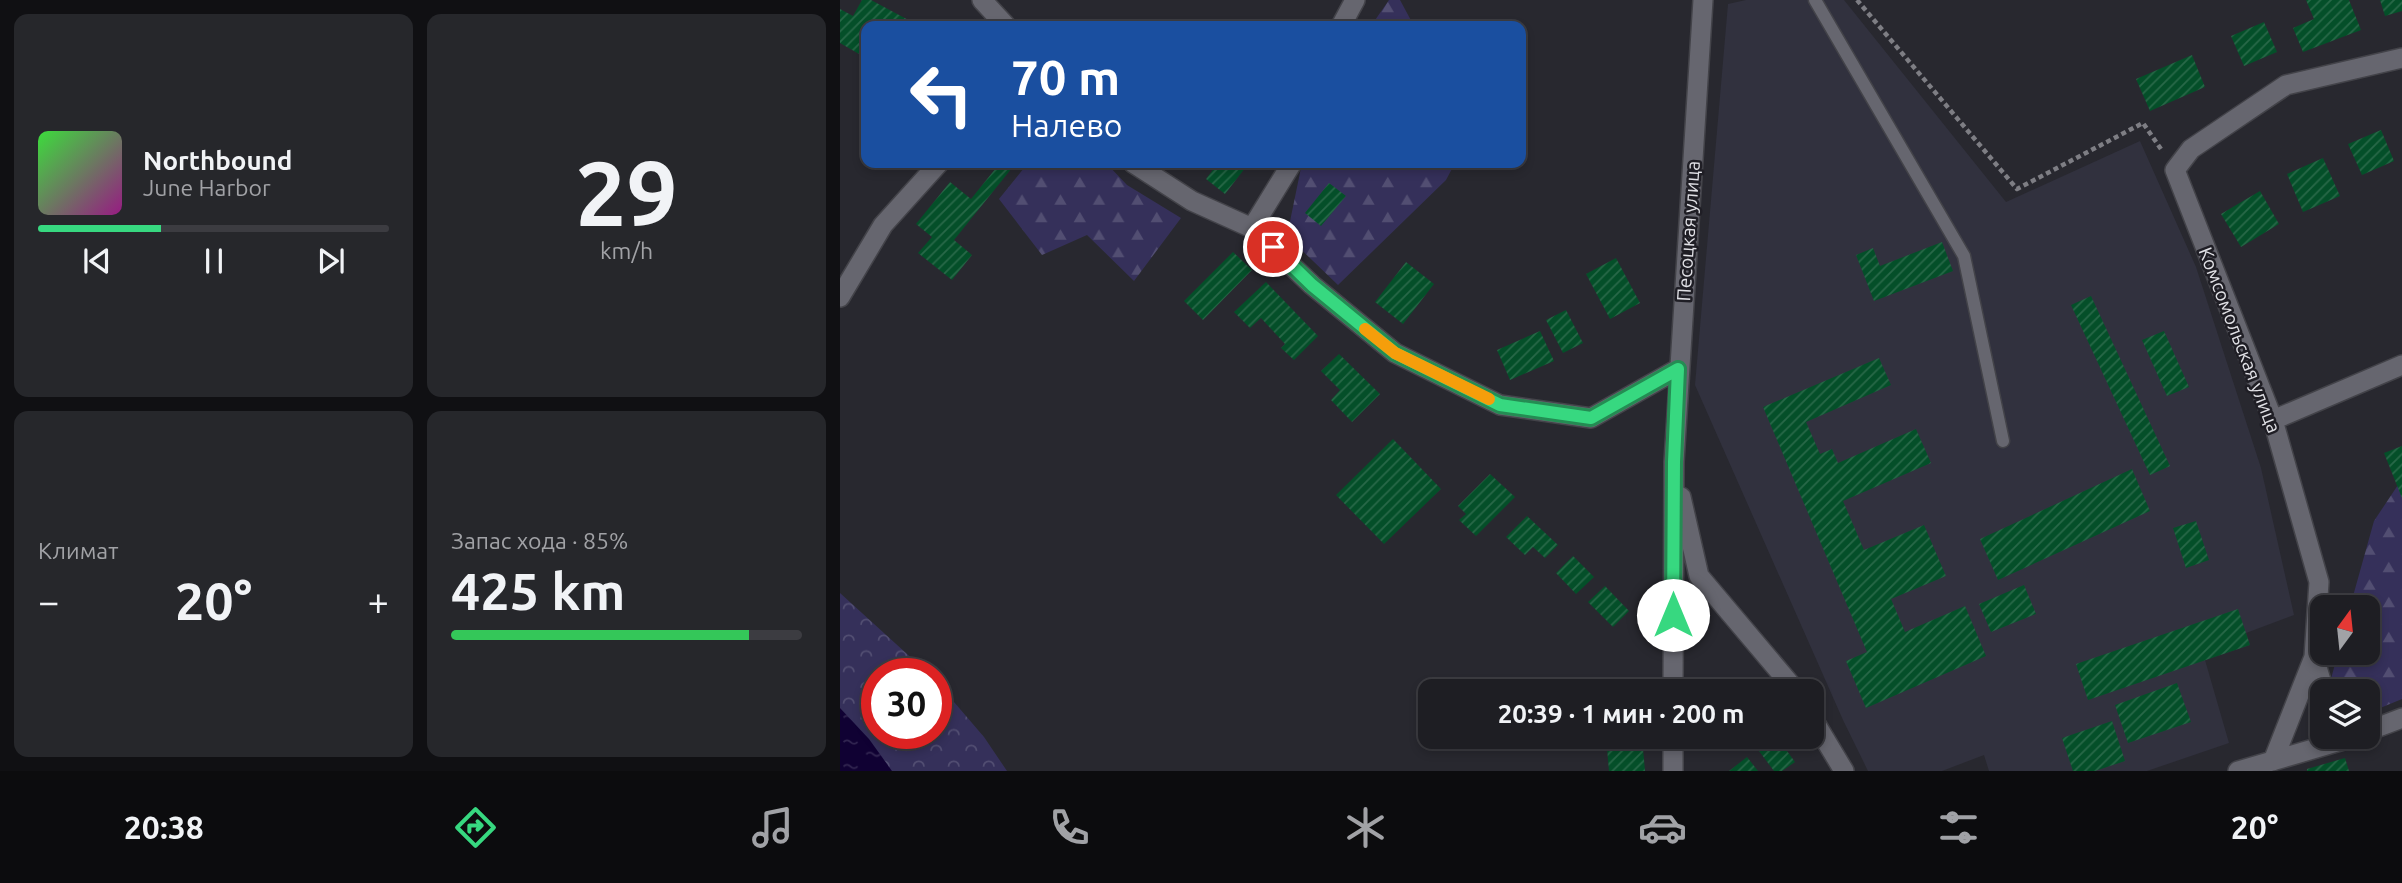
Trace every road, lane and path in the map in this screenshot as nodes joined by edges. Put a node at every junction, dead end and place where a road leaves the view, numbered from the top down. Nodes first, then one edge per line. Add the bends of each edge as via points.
1 (982, 0) edge
2 (1355, 0) edge
3 (1703, 0) edge
4 (1815, 0) edge
5 (1857, 0) edge
6 (1001, 21) edge
7 (1344, 21) edge
8 (2402, 58) edge
9 (934, 168) edge
10 (1138, 168) edge
11 (1289, 168) edge
12 (2175, 170) junction
13 (1252, 228) junction
14 (840, 297) edge
15 (2402, 365) edge
16 (1678, 369) junction
17 (2273, 420) junction
18 (2003, 442) dead end
19 (1674, 462) junction
20 (2318, 595) edge
21 (2311, 665) edge
22 (1673, 679) edge
23 (1786, 679) edge
24 (2401, 720) edge
25 (2380, 728) edge
26 (1824, 738) edge
27 (1673, 749) edge
28 (2312, 749) edge
29 (2273, 761) junction
30 (1673, 771) edge
31 (1844, 771) edge
32 (2238, 771) edge

1 - 6 street
2 - 7 street
3 - 16 street, Песоцкая улица
4 - 18 lane via 1964,256
5 - 12 path via 2017,189 2143,122
8 - 12 street via 2286,85 2191,149
9 - 14 street via 883,225
10 - 13 street via 1192,201
11 - 13 street
12 - 17 street, Комсомольская улица
13 - 16 street via 1395,353 1500,405 1591,418
15 - 17 street
16 - 19 street, Песоцкая улица
17 - 20 street, Комсомольская улица via 2319,582
19 - 22 street, Песоцкая улица
19 - 23 street, Песоцкая улица via 1699,576
21 - 29 street, Комсомольская улица
24 - 25 street
26 - 31 street
27 - 30 street
28 - 29 street
29 - 32 street

